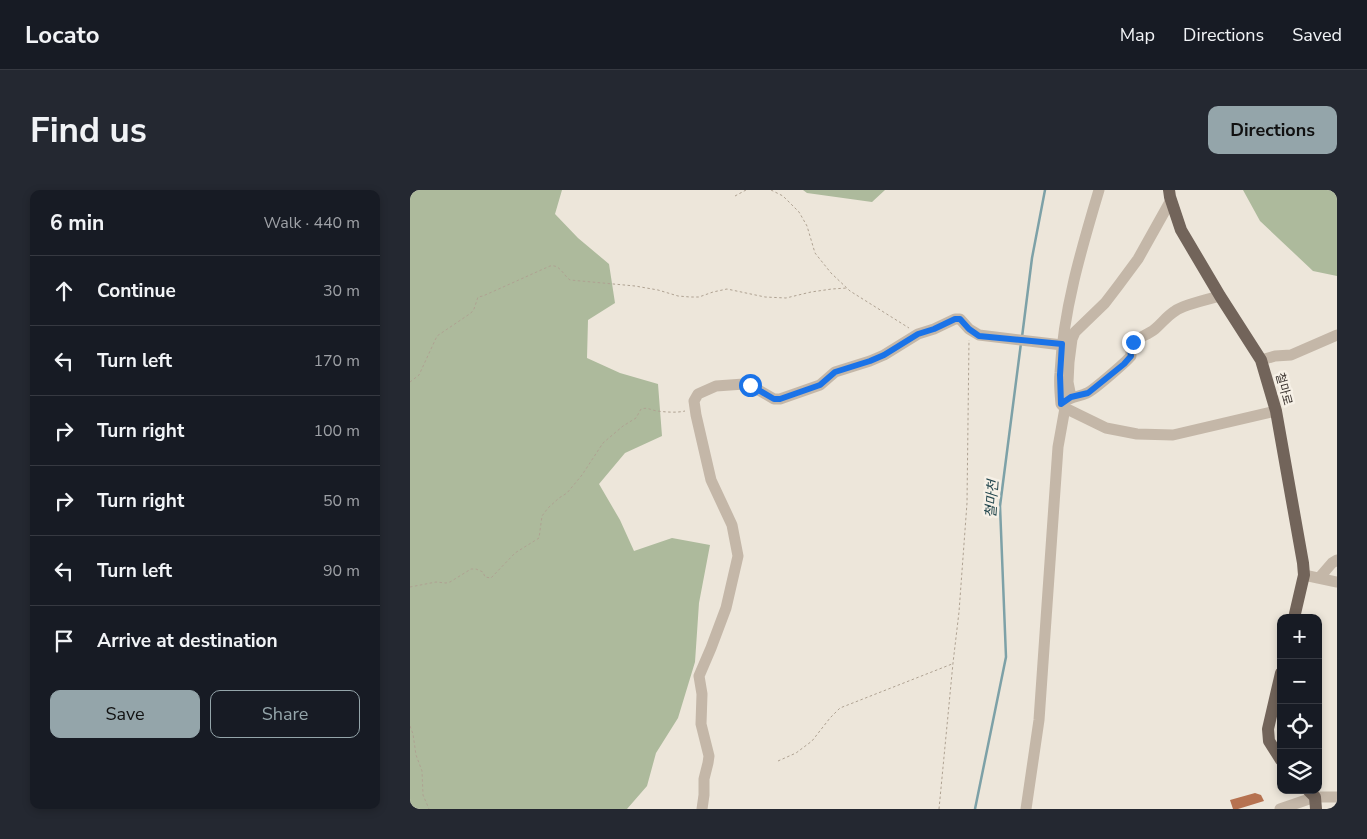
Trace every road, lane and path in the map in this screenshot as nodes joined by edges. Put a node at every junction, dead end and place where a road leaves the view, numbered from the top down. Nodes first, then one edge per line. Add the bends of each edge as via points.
1 (746, 190) edge
2 (771, 190) edge
3 (1098, 190) edge
4 (1170, 195) edge
5 (736, 196) dead end
6 (847, 288) junction
7 (1220, 296) junction
8 (974, 332) junction
9 (918, 334) junction
10 (1337, 334) edge
11 (1059, 344) junction
12 (1261, 360) junction
13 (410, 382) edge
14 (694, 403) junction
15 (1066, 403) junction
16 (1276, 411) junction
17 (1337, 560) edge
18 (1304, 575) junction
19 (1319, 578) junction
20 (1337, 582) edge
21 (410, 587) edge
22 (1295, 614) edge
23 (953, 664) junction
24 (1277, 690) edge
25 (410, 726) edge
26 (1277, 754) edge
27 (778, 761) dead end
28 (1337, 797) edge
29 (1313, 799) edge
30 (429, 809) edge
31 (702, 809) edge
32 (939, 809) edge
33 (1026, 809) edge
34 (1280, 809) edge

1 - 5 path
2 - 6 path via 783,196 799,212 815,253
3 - 11 street
4 - 7 main road, 철마로 via 1180,230
4 - 15 street via 1138,259 1105,303 1072,339
6 - 9 path
6 - 13 path via 786,298 727,289 690,297 635,286 570,280 553,265 478,297 471,313 437,336 419,375
7 - 12 main road, 철마로
7 - 15 street via 1176,310 1155,329 1133,342 1131,356 1124,364 1088,393
8 - 9 street via 960,319 955,319
8 - 11 street
8 - 23 path via 967,503
9 - 14 street via 877,358 835,372 820,385 780,399 744,384 704,390
10 - 12 street via 1291,355
11 - 15 street via 1060,375
12 - 16 main road, 철마로
14 - 21 path via 691,409 682,412 641,409 636,418 603,443 567,493 548,508 542,516 539,538 514,553 491,578 471,569 450,582
14 - 31 street via 711,480 732,525 738,556 726,608 699,676 701,724 709,756
15 - 16 street via 1106,428 1137,434 1173,435
15 - 33 street via 1058,447 1039,720
16 - 18 main road, 철마로
17 - 19 street
18 - 19 street
18 - 22 main road, 철마로
19 - 20 street
23 - 27 path via 840,708 812,741
23 - 32 path
24 - 26 main road via 1268,741
25 - 30 path via 422,771 423,795
28 - 29 street
29 - 34 street

